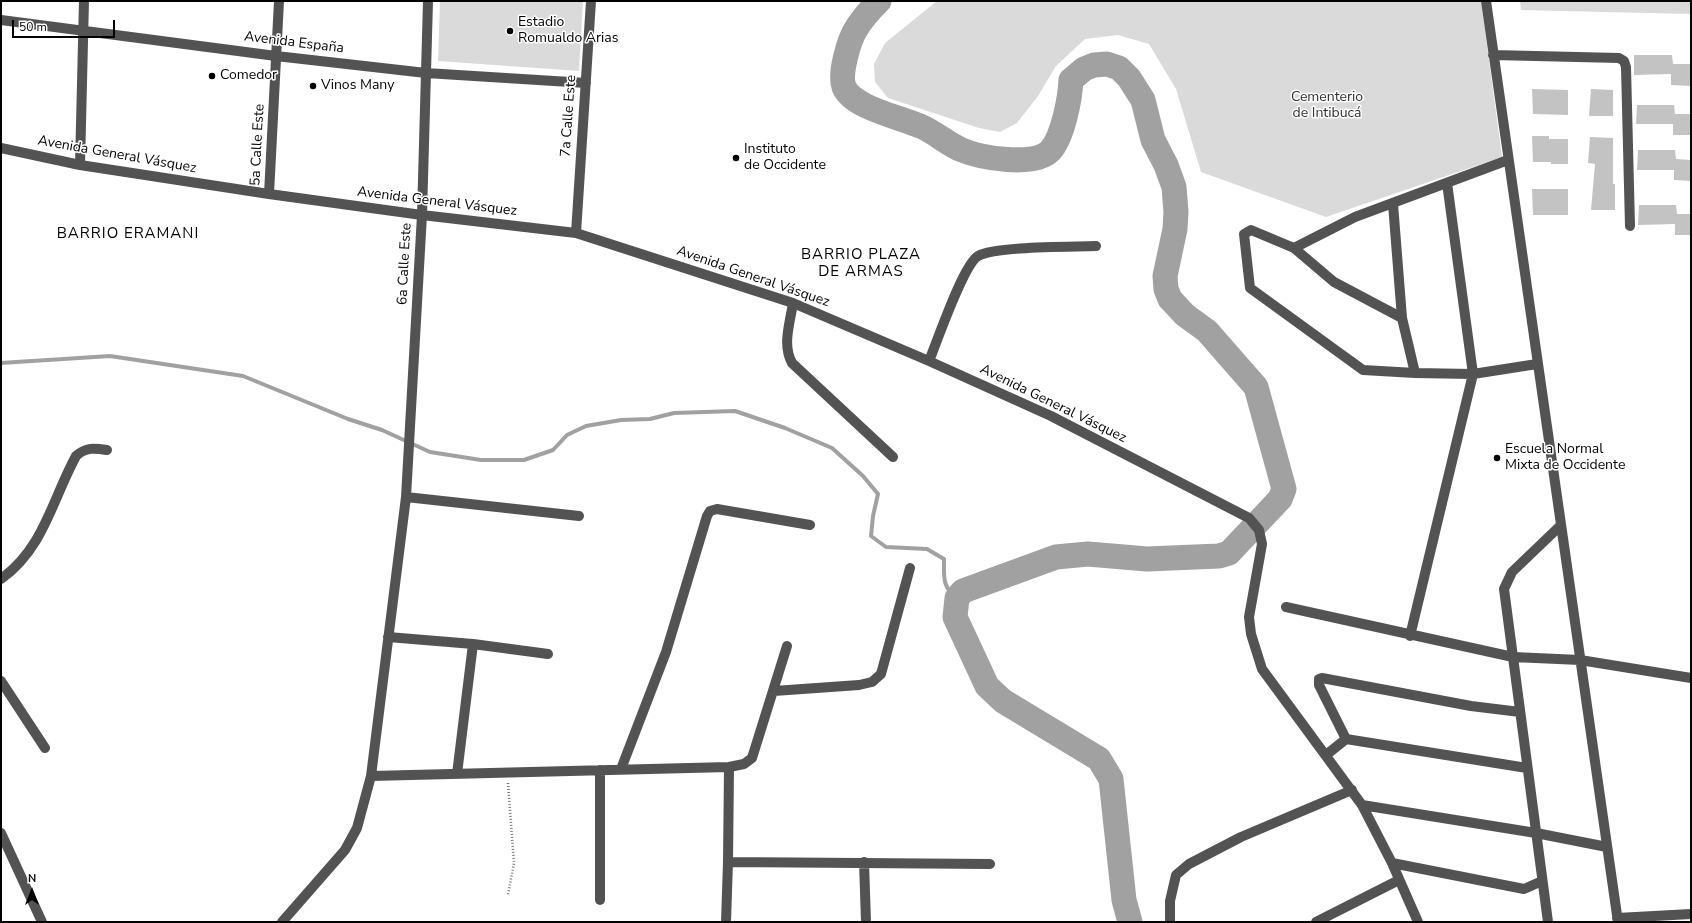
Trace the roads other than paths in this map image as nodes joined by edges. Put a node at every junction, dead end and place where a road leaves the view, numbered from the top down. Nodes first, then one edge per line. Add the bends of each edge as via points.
1 (84, 1) edge
2 (279, 1) edge
3 (428, 1) edge
4 (591, 1) edge
5 (1486, 1) edge
6 (1, 20) edge
7 (83, 30) junction
8 (1493, 55) junction
9 (276, 56) junction
10 (426, 73) junction
11 (586, 83) junction
12 (1, 148) edge
13 (1508, 160) junction
14 (80, 165) junction
15 (1447, 183) junction
16 (270, 194) junction
17 (1393, 204) junction
18 (422, 215) junction
19 (1630, 226) dead end
20 (576, 233) junction
21 (1096, 246) dead end
22 (1294, 248) junction
23 (794, 303) junction
24 (1402, 318) junction
25 (929, 360) junction
26 (1537, 364) junction
27 (1415, 373) junction
28 (1473, 374) junction
29 (107, 450) dead end
30 (893, 457) dead end
31 (406, 497) junction
32 (579, 516) dead end
33 (810, 525) dead end
34 (1560, 526) junction
35 (910, 568) dead end
36 (1, 579) edge
37 (1286, 607) dead end
38 (1410, 636) junction
39 (388, 638) junction
40 (473, 644) junction
41 (787, 646) dead end
42 (548, 654) dead end
43 (1513, 656) junction
44 (1580, 660) junction
45 (1691, 678) edge
46 (1, 681) edge
47 (774, 691) junction
48 (1520, 712) junction
49 (1346, 739) junction
50 (45, 748) dead end
51 (1326, 755) junction
52 (729, 767) junction
53 (1527, 768) junction
54 (621, 769) junction
55 (600, 770) junction
56 (457, 774) junction
57 (371, 776) junction
58 (1352, 790) junction
59 (1362, 804) junction
60 (1, 833) edge
61 (1536, 833) junction
62 (1607, 847) junction
63 (728, 862) junction
64 (864, 862) junction
65 (1392, 863) junction
66 (990, 864) dead end
67 (1399, 880) junction
68 (1542, 881) junction
69 (600, 900) dead end
70 (1691, 914) edge
71 (1618, 920) edge
72 (42, 922) edge
73 (282, 922) edge
74 (726, 922) edge
75 (866, 922) edge
76 (1170, 922) edge
77 (1316, 922) edge
78 (1418, 922) edge
79 (1548, 922) edge

1 - 7 street
2 - 9 street, 5a Calle Este
3 - 10 street, 6a Calle Este
4 - 11 street, 7a Calle Este
5 - 8 street
6 - 7 street, Avenida España
7 - 9 street, Avenida España
7 - 14 street
8 - 13 street
8 - 19 street via 1619,58 1624,61
9 - 10 street, Avenida España
9 - 16 street, 5a Calle Este
10 - 11 street, Avenida España
10 - 18 street, 6a Calle Este
11 - 20 street, 7a Calle Este
12 - 14 street, Avenida General Vásquez
13 - 15 street
13 - 26 street
14 - 16 street, Avenida General Vásquez
15 - 17 street
15 - 28 street
16 - 18 street, Avenida General Vásquez
17 - 22 street via 1355,218
17 - 24 street
18 - 20 street, Avenida General Vásquez
18 - 31 street, 6a Calle Este
20 - 23 street, Avenida General Vásquez
21 - 25 street via 997,250 977,256 962,279
22 - 24 street via 1334,282
22 - 27 street via 1251,230 1247,231 1244,234 1250,288 1363,370
23 - 25 street, Avenida General Vásquez
23 - 30 street via 787,341 787,354 792,362
24 - 27 street
25 - 51 street, Avenida General Vásquez via 1051,416 1249,518 1259,530 1262,544 1249,617 1251,634 1262,669
26 - 28 street
26 - 34 street
27 - 28 street
28 - 38 street
29 - 36 street via 89,448 76,456 36,543 25,558
31 - 32 street
31 - 39 street, 6a Calle Este
33 - 54 street via 717,509 710,511 666,652
34 - 43 street via 1512,572 1504,589
34 - 44 street
35 - 47 street via 881,674 872,682 859,685
37 - 38 street
38 - 43 street
39 - 40 street
39 - 57 street, 6a Calle Este
40 - 42 street
40 - 56 street
41 - 47 street
43 - 44 street
43 - 48 street
44 - 45 street
44 - 62 street
46 - 50 street
47 - 52 street via 752,758 744,764
48 - 49 street via 1471,706 1322,678 1319,685
48 - 53 street
49 - 51 street
49 - 53 street
51 - 58 street, Avenida General Vásquez
52 - 54 street
52 - 63 street
53 - 61 street
54 - 55 street
55 - 56 street
55 - 69 street
56 - 57 street
57 - 73 street, 6a Calle Este via 357,828 345,850
58 - 59 street, Avenida General Vásquez
58 - 76 street via 1241,836 1190,864 1176,875 1170,901
59 - 61 street
59 - 65 street, Avenida General Vásquez
60 - 72 street
61 - 62 street
61 - 68 street
62 - 71 street
63 - 64 street
63 - 74 street
64 - 66 street
64 - 75 street
65 - 67 street, Avenida General Vásquez
65 - 68 street via 1524,889
67 - 77 street
67 - 78 street, Avenida General Vásquez
68 - 79 street
70 - 71 street

